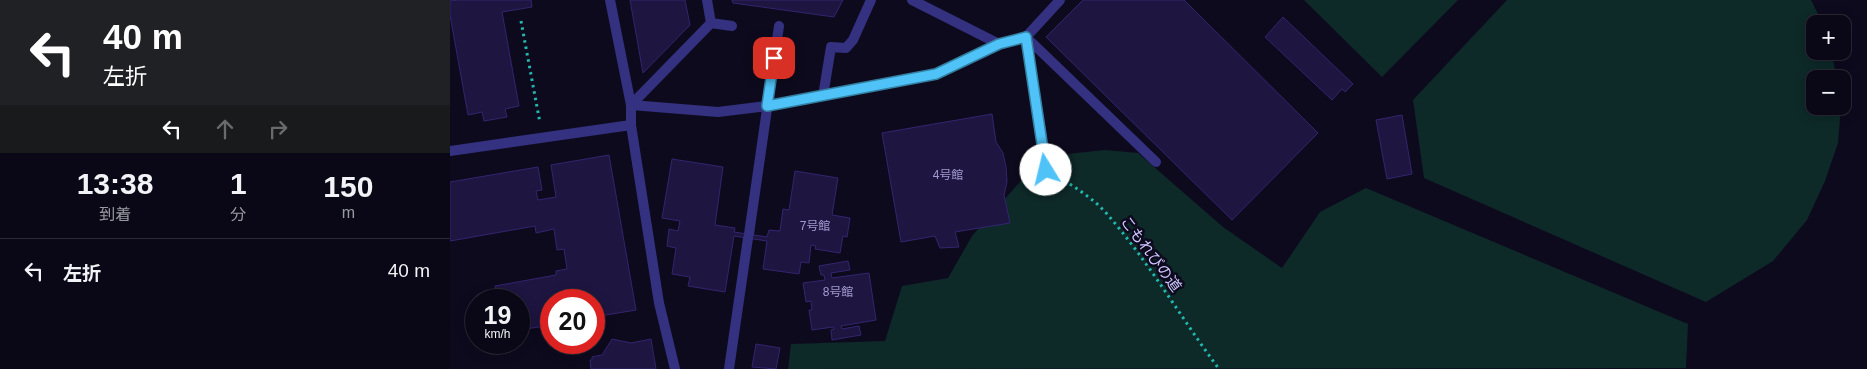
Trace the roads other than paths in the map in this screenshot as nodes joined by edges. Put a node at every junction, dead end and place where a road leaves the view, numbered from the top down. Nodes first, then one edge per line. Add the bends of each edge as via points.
1 (610, 0) edge
2 (707, 0) edge
3 (871, 0) edge
4 (912, 0) edge
5 (1060, 0) edge
6 (711, 24) junction
7 (732, 26) dead end
8 (779, 26) dead end
9 (1026, 37) junction
10 (999, 44) junction
11 (823, 96) junction
12 (631, 105) junction
13 (767, 106) junction
14 (631, 125) junction
15 (450, 151) edge
16 (1156, 162) dead end
17 (1046, 170) road end
18 (675, 369) edge
19 (729, 369) edge

1 - 12 lane
2 - 6 lane
3 - 11 lane via 853,40 846,48 832,47
4 - 10 lane
5 - 9 lane
6 - 7 lane
6 - 12 lane
8 - 13 lane
9 - 10 lane
9 - 16 lane
9 - 17 lane
10 - 11 lane via 936,74
11 - 13 lane
12 - 13 lane via 718,112
12 - 14 lane
13 - 19 lane
14 - 15 lane
14 - 18 lane via 659,303

